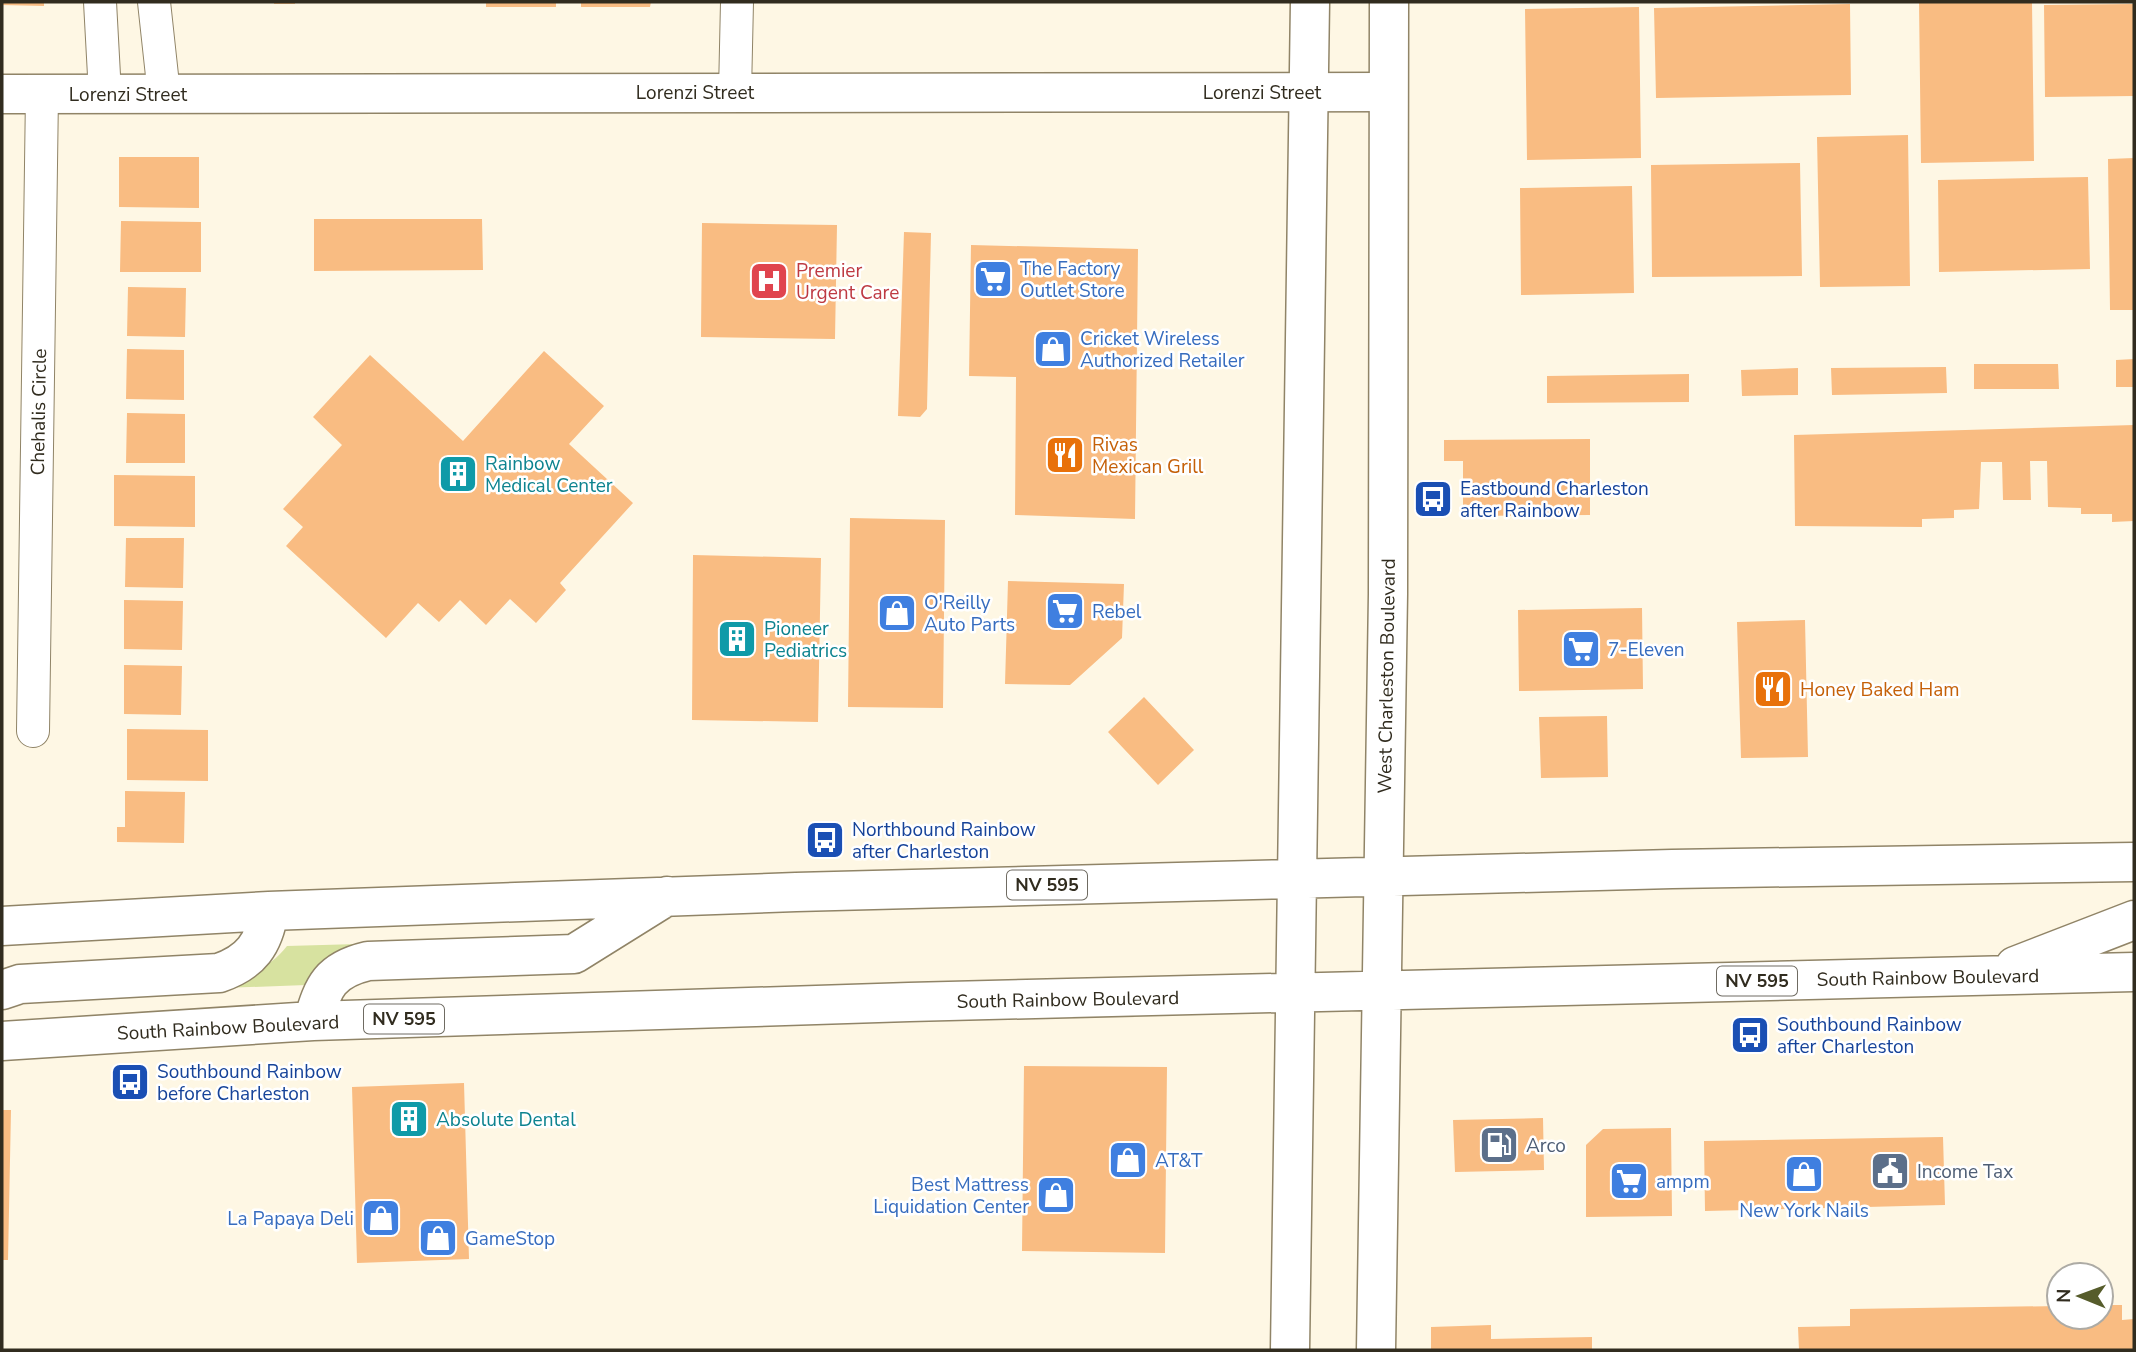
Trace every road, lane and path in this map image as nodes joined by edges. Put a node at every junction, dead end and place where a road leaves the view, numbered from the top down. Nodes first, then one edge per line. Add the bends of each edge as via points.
1 (100, 2) edge
2 (155, 2) edge
3 (737, 2) edge
4 (1310, 2) edge
5 (1390, 2) edge
6 (736, 92) junction
7 (1309, 92) junction
8 (1388, 92) junction
9 (2, 94) edge
10 (42, 94) junction
11 (105, 94) junction
12 (164, 94) junction
13 (33, 731) dead end
14 (2134, 862) edge
15 (1382, 876) junction
16 (1297, 880) junction
17 (668, 896) junction
18 (269, 911) junction
19 (2134, 920) edge
20 (2, 926) edge
21 (2134, 972) edge
22 (1990, 975) junction
23 (2, 990) edge
24 (1381, 991) junction
25 (1296, 994) junction
26 (313, 1021) junction
27 (2, 1041) edge
28 (1290, 1350) edge
29 (1376, 1350) edge

1 - 11 street
2 - 12 street
3 - 6 street
4 - 7 main road
5 - 8 main road, West Charleston Boulevard
6 - 7 main road, Lorenzi Street
6 - 12 main road, Lorenzi Street
7 - 8 main road, Lorenzi Street
7 - 16 main road
8 - 15 main road, West Charleston Boulevard via 1388,580
9 - 10 main road, Lorenzi Street
10 - 11 main road, Lorenzi Street
10 - 13 street, Chehalis Circle
11 - 12 main road, Lorenzi Street
14 - 15 main road, NV 595
15 - 16 main road, NV 595
15 - 24 main road, West Charleston Boulevard
16 - 17 main road, NV 595
16 - 25 main road
17 - 18 main road, NV 595
17 - 26 main road via 575,954 351,965 335,974 324,988
18 - 20 main road, NV 595
18 - 23 main road via 260,944 250,958 219,973 20,984
19 - 22 main road
21 - 22 main road, South Rainbow Boulevard / NV 595
22 - 24 main road, South Rainbow Boulevard / NV 595
24 - 25 main road, South Rainbow Boulevard / NV 595
24 - 29 main road, West Charleston Boulevard
25 - 26 main road, South Rainbow Boulevard / NV 595
25 - 28 main road
26 - 27 main road, South Rainbow Boulevard / NV 595

